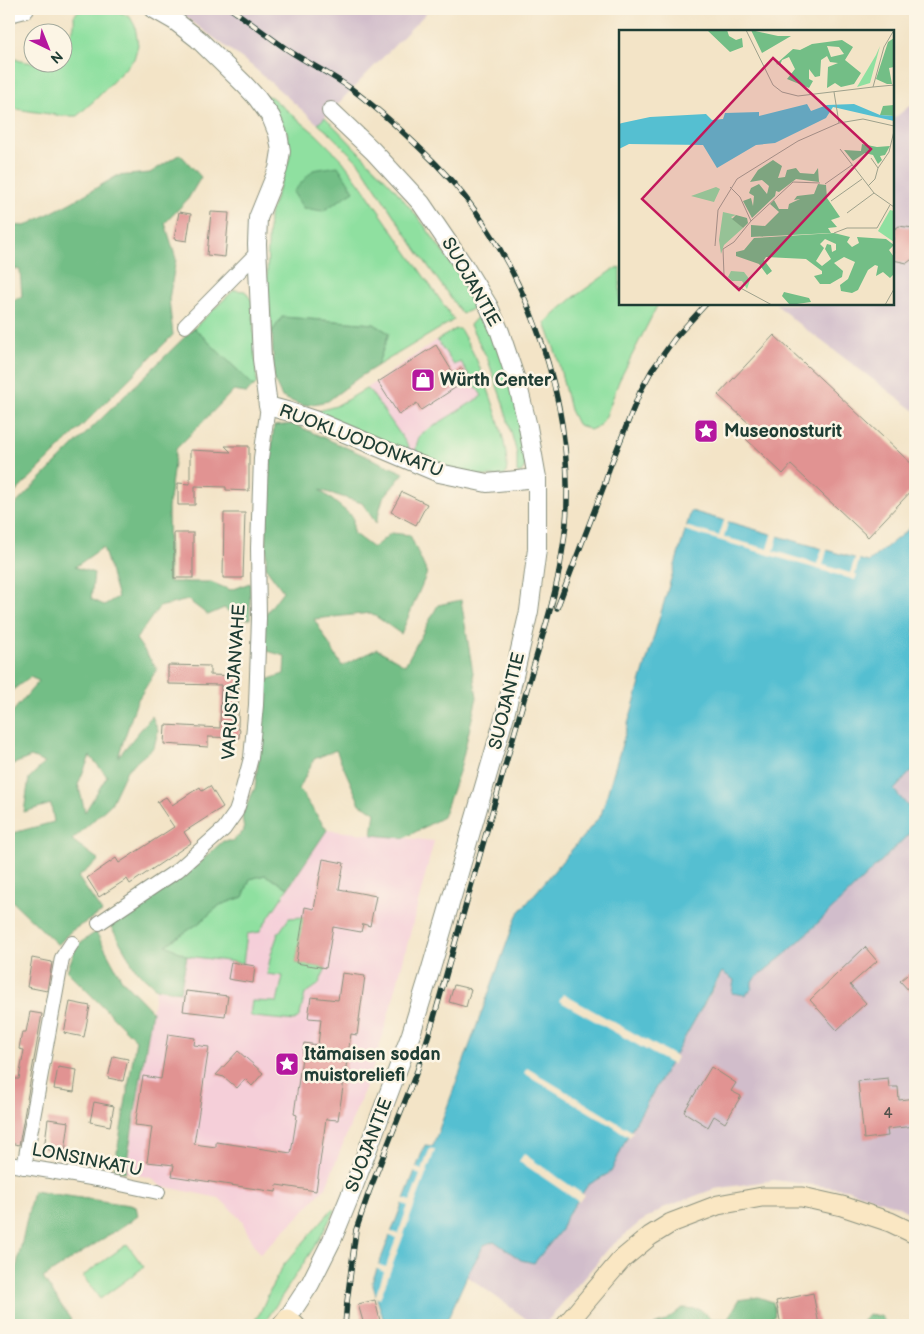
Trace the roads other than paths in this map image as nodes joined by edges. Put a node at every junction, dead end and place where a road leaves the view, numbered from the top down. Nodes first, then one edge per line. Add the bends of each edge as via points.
1 (25, 9) edge
2 (154, 9) edge
3 (9, 13) edge
4 (331, 110) dead end
5 (258, 253) junction
6 (185, 326) dead end
7 (268, 406) junction
8 (537, 478) junction
9 (98, 923) dead end
10 (72, 944) dead end
11 (9, 1164) edge
12 (24, 1167) junction
13 (158, 1192) dead end
14 (915, 1234) edge
15 (288, 1323) edge
16 (566, 1325) edge

1 - 3 street
2 - 5 street, RUOKLUODONKATU via 198,39 258,98 271,116 281,151 278,169 258,218
4 - 8 street, SUOJANTIE via 421,203 489,307 518,386
5 - 6 street
5 - 7 street, RUOKLUODONKATU via 262,359
7 - 8 street, RUOKLUODONKATU via 314,420 439,473 487,483
7 - 9 street, VARUSTAJANVAHE via 261,458 256,705 251,758 239,803 224,829 178,870
8 - 15 street, SUOJANTIE via 537,549 529,611 505,716 430,972 411,1034 352,1191 332,1240
10 - 12 street via 62,958
11 - 12 street, LONSINKATU
12 - 13 street, LONSINKATU
14 - 16 main road via 890,1222 802,1196 762,1197 718,1206 671,1223 650,1236 622,1260

